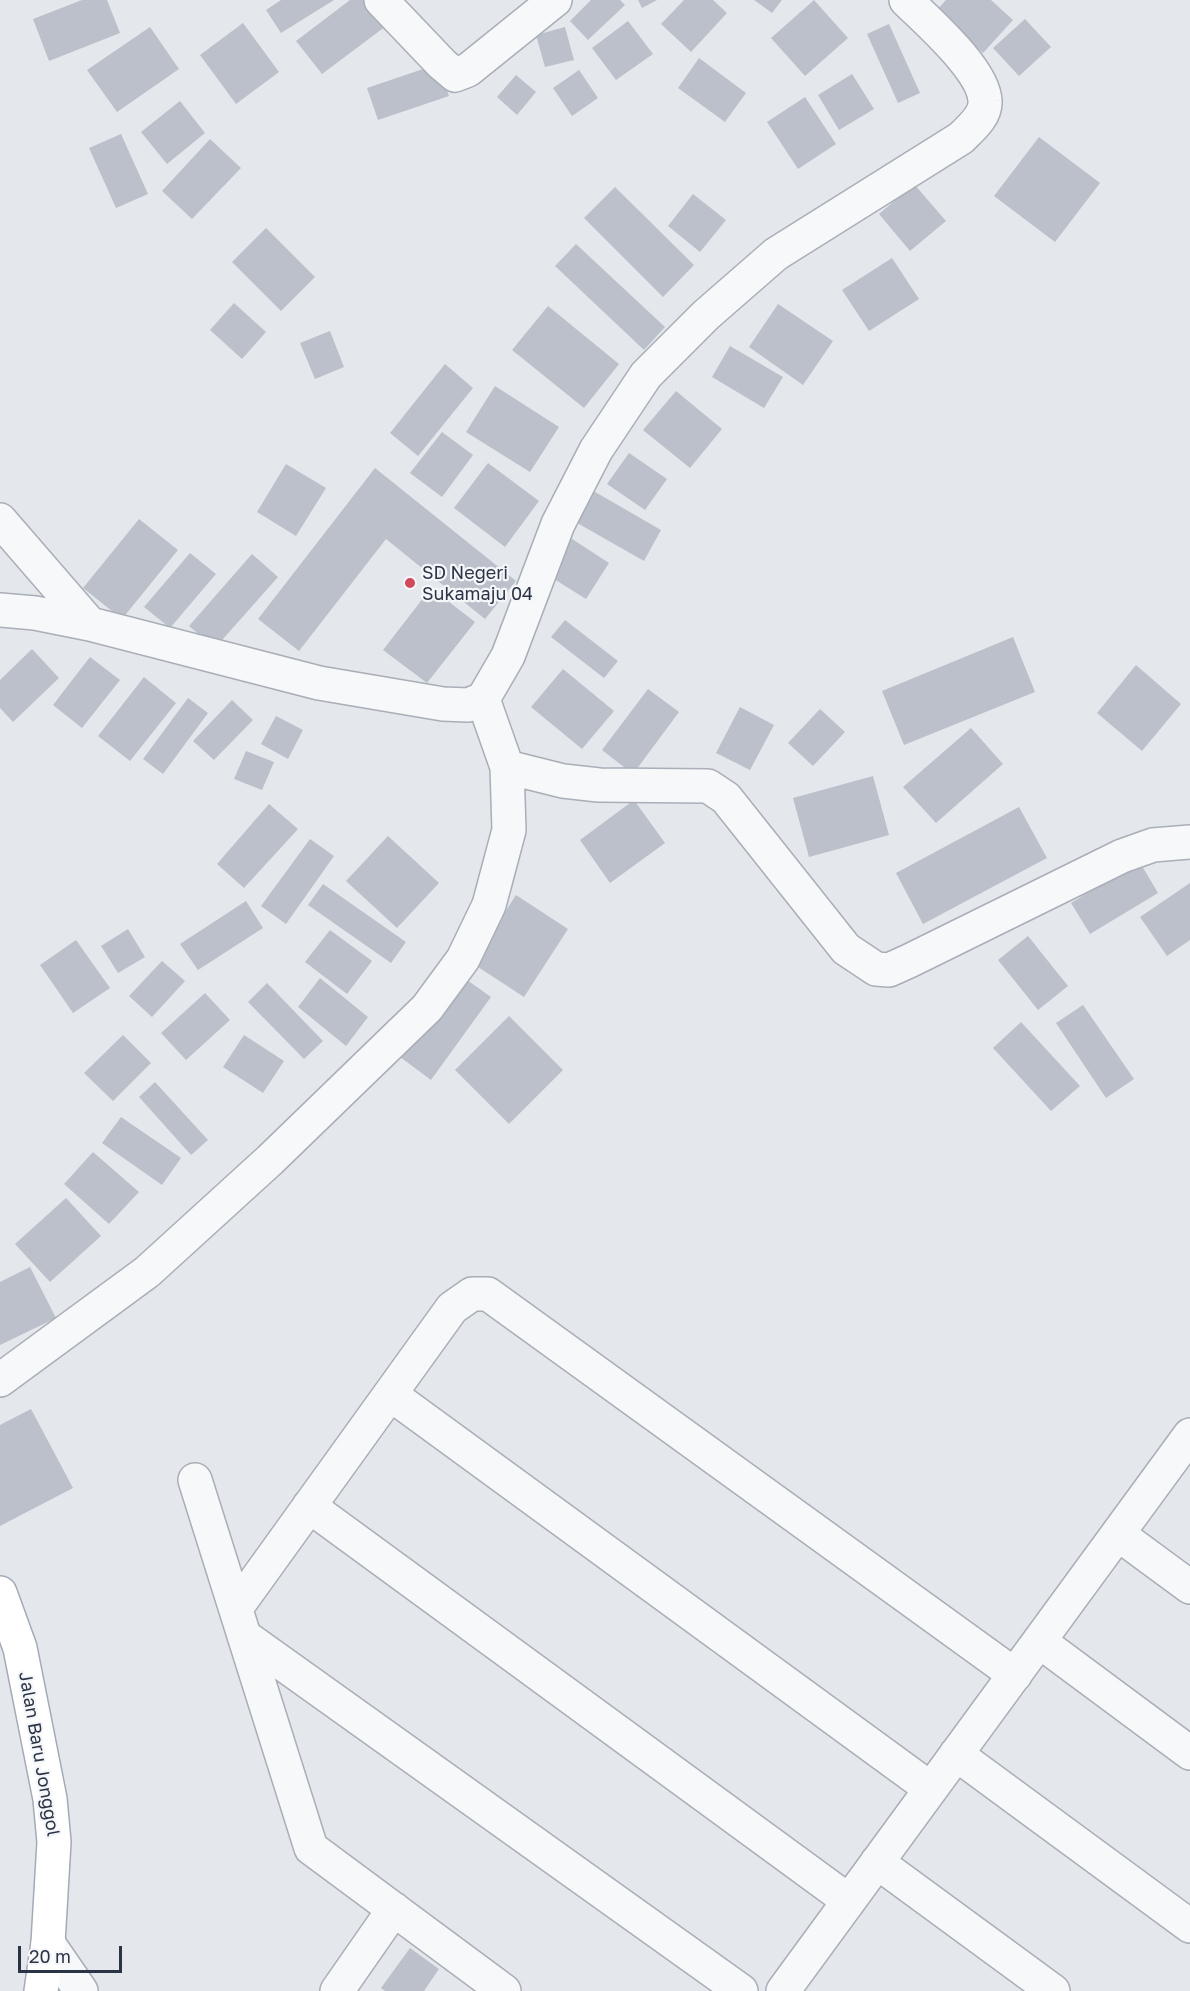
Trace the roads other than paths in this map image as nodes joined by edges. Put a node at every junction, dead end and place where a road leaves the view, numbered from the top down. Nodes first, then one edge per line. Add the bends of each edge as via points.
1 (381, 0) edge
2 (555, 0) edge
3 (906, 0) edge
4 (0, 520) edge
5 (0, 610) edge
6 (90, 624) junction
7 (483, 699) junction
8 (507, 767) junction
9 (1190, 842) edge
10 (0, 1380) edge
11 (390, 1395) junction
12 (1190, 1435) edge
13 (195, 1480) dead end
14 (309, 1506) junction
15 (1118, 1534) junction
16 (1190, 1587) edge
17 (0, 1593) edge
18 (240, 1622) junction
19 (1039, 1641) junction
20 (1015, 1675) junction
21 (1190, 1753) edge
22 (956, 1754) junction
23 (931, 1790) junction
24 (877, 1862) junction
25 (849, 1900) junction
26 (394, 1909) junction
27 (1190, 1926) edge
28 (48, 1943) junction
29 (798, 1986) edge
30 (41, 1991) edge
31 (81, 1991) edge
32 (337, 1991) edge
33 (504, 1991) edge
34 (741, 1991) edge
35 (1053, 1991) edge

1 - 2 street via 455,75 468,70
3 - 7 street via 954,47 978,80 985,101 978,122 961,138 776,254 706,315 646,375 596,450 569,503 508,656
4 - 6 street
5 - 6 street
6 - 7 street via 319,683 443,704 468,705
7 - 8 street
8 - 9 street via 599,785 708,786 726,798 846,949 876,969 889,970 909,962 1122,856 1153,845
8 - 10 street via 509,830 489,905 463,959 427,1008 147,1272
11 - 14 street
11 - 20 street via 452,1308 472,1294 488,1294
11 - 23 street
12 - 15 street
13 - 18 street
14 - 18 street
14 - 25 street
15 - 16 street
15 - 19 street
17 - 28 main road, Jalan Baru Jonggol via 20,1648 50,1799 54,1842
18 - 26 street via 311,1848
18 - 34 street
19 - 20 street
19 - 21 street
20 - 22 street
22 - 23 street
22 - 27 street
23 - 24 street
24 - 25 street
24 - 35 street
25 - 29 street
26 - 32 street
26 - 33 street
28 - 30 main road, Jalan Baru Jonggol
28 - 31 street

